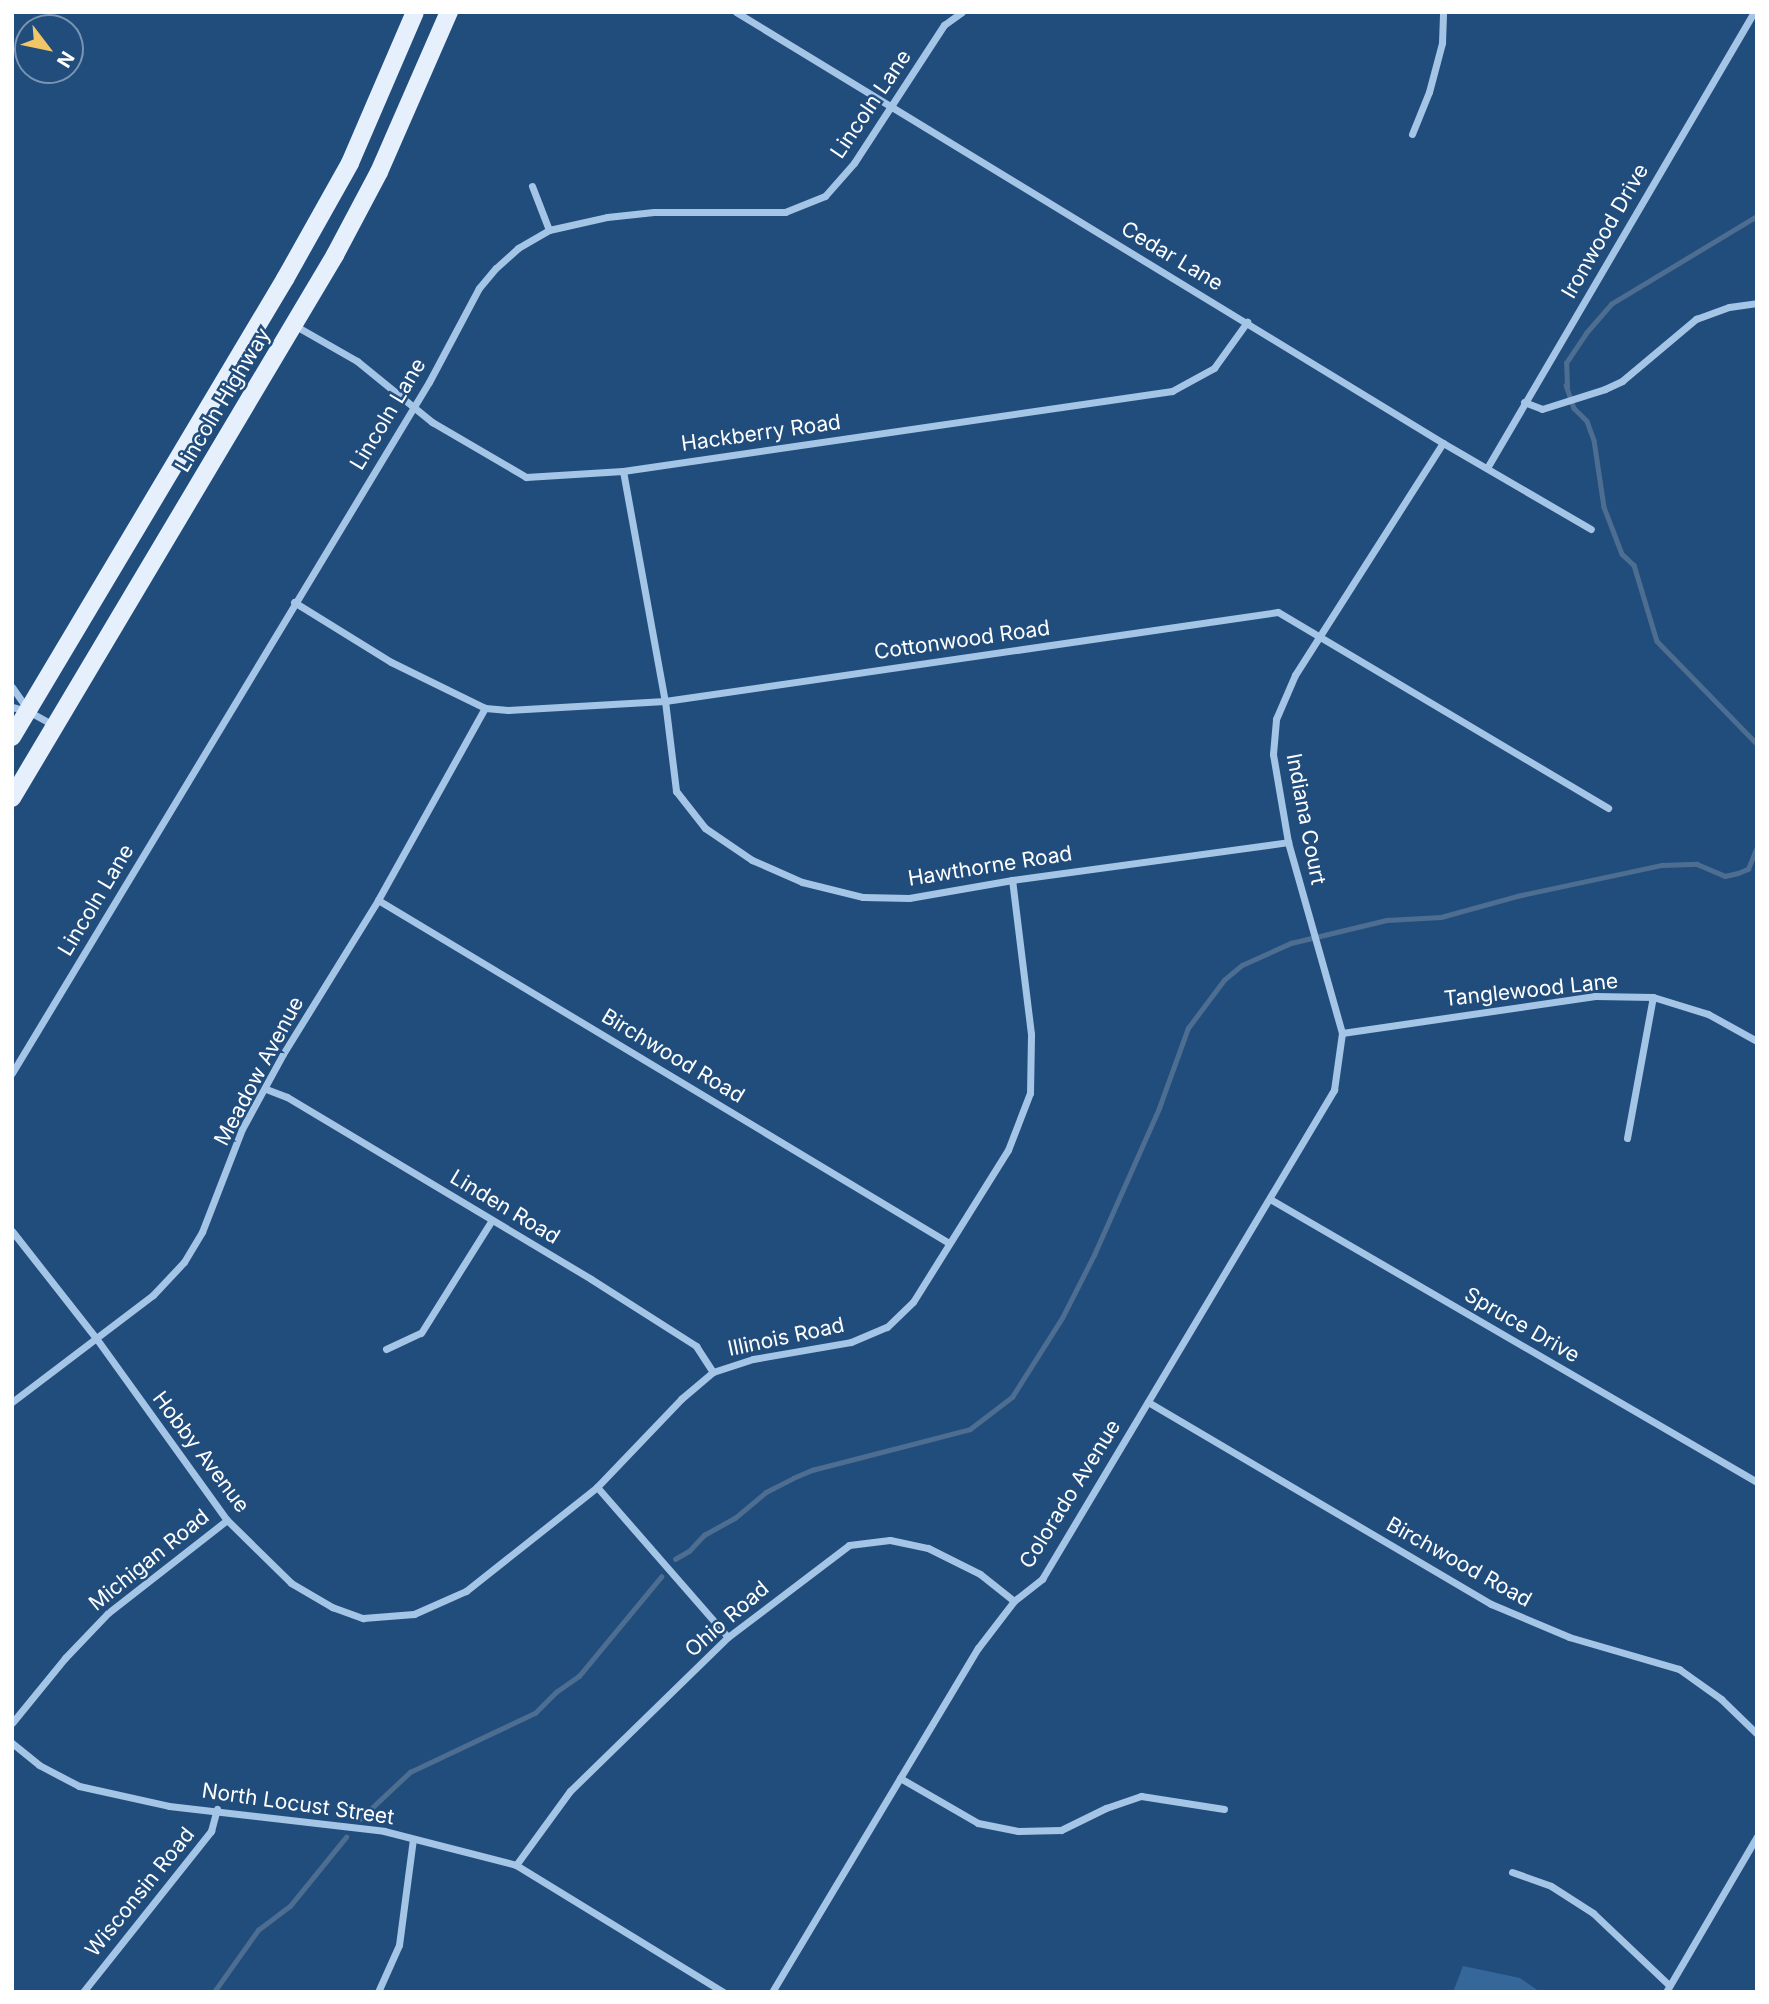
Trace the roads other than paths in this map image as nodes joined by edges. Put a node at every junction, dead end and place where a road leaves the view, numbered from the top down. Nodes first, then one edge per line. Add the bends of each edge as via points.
1 (415, 12) edge
2 (449, 12) edge
3 (736, 12) edge
4 (962, 12) edge
5 (1443, 12) edge
6 (1754, 12) edge
7 (891, 108) junction
8 (1412, 134) dead end
9 (532, 186) dead end
10 (549, 230) junction
11 (1757, 303) edge
12 (1247, 322) junction
13 (294, 325) junction
14 (1524, 402) junction
15 (413, 408) junction
16 (1443, 443) junction
17 (1487, 468) junction
18 (623, 471) junction
19 (1591, 529) dead end
20 (293, 603) junction
21 (1321, 635) junction
22 (12, 687) edge
23 (665, 701) junction
24 (485, 708) junction
25 (20, 709) edge
26 (55, 726) junction
27 (12, 737) edge
28 (12, 797) edge
29 (1608, 808) dead end
30 (1288, 842) junction
31 (1012, 880) junction
32 (378, 900) junction
33 (1654, 998) junction
34 (1342, 1033) junction
35 (1757, 1041) edge
36 (12, 1073) edge
37 (266, 1089) junction
38 (1627, 1138) dead end
39 (1270, 1199) junction
40 (492, 1220) junction
41 (12, 1231) edge
42 (949, 1242) junction
43 (96, 1338) junction
44 (386, 1349) dead end
45 (713, 1371) junction
46 (12, 1402) edge
47 (1148, 1402) junction
48 (1757, 1482) edge
49 (597, 1487) junction
50 (227, 1520) junction
51 (1014, 1601) junction
52 (414, 1614) joint
53 (728, 1637) junction
54 (12, 1723) edge
55 (1757, 1734) edge
56 (12, 1744) edge
57 (900, 1778) junction
58 (1224, 1809) dead end
59 (217, 1810) junction
60 (1757, 1836) edge
61 (413, 1839) junction
62 (516, 1865) junction
63 (1512, 1872) dead end
64 (1667, 1988) edge
65 (83, 1992) edge
66 (378, 1992) edge
67 (723, 1992) edge
68 (772, 1992) edge

1 - 25 main road, Lincoln Highway via 343,175 263,317
2 - 13 main road, Lincoln Highway via 379,172
3 - 7 street, Cedar Lane
4 - 7 street, Lincoln Lane via 944,25
5 - 8 street via 1442,43
6 - 14 street, Ironwood Drive
7 - 10 street, Lincoln Lane via 825,196 785,212 654,212
7 - 12 street, Cedar Lane
9 - 10 street
10 - 15 street, Lincoln Lane via 518,248 479,288
11 - 14 street via 1696,319 1622,381 1605,389 1542,409
12 - 16 street, Cedar Lane
12 - 18 street, Hackberry Road via 1214,368 1172,391
13 - 15 street, Hackberry Road via 357,361
13 - 26 main road, Lincoln Highway
14 - 17 street, Ironwood Drive
15 - 18 street, Hackberry Road via 526,477
15 - 20 street, Lincoln Lane
16 - 17 street, Cedar Lane
16 - 21 street, Indiana Court
17 - 19 street, Cedar Lane
18 - 23 street, Hawthorne Road
20 - 24 street, Cottonwood Road via 391,662
20 - 36 street, Lincoln Lane
21 - 23 street, Cottonwood Road via 1278,612
21 - 29 street, Cottonwood Road
21 - 30 street, Indiana Court via 1295,675 1276,719 1273,754
22 - 25 street
23 - 24 street, Cottonwood Road
23 - 31 street, Hawthorne Road via 676,791 705,828 752,860 802,882 863,897 909,898
24 - 32 street, Meadow Avenue
25 - 26 street
25 - 27 main road, Lincoln Highway
26 - 28 main road, Lincoln Highway
30 - 31 street, Hawthorne Road
30 - 34 street, Indiana Court
31 - 42 street, Illinois Road via 1031,1034 1030,1093 1008,1150
32 - 37 street, Meadow Avenue
32 - 42 street, Birchwood Road
33 - 34 street, Tanglewood Lane via 1595,996
33 - 35 street, Tanglewood Lane via 1708,1014
33 - 38 street
34 - 39 street, Colorado Avenue via 1334,1090
37 - 40 street, Linden Road via 287,1097
37 - 43 street, Meadow Avenue via 242,1129 202,1232 184,1262 153,1295
39 - 47 street, Colorado Avenue
39 - 48 street, Spruce Drive
40 - 44 street via 421,1333
40 - 45 street, Linden Road via 696,1346
41 - 43 street, Hobby Avenue
42 - 45 street, Illinois Road via 913,1302 887,1327 851,1342 753,1359
43 - 46 street, Meadow Avenue
43 - 50 street, Hobby Avenue
45 - 49 street, Illinois Road
47 - 51 street, Colorado Avenue via 1042,1579
47 - 55 street, Birchwood Road via 1491,1604 1569,1637 1679,1669 1721,1699
49 - 52 street, Illinois Road via 466,1591
49 - 53 street
50 - 52 street, Hobby Avenue via 291,1583 332,1607 363,1618
50 - 54 street, Michigan Road via 108,1613
51 - 53 street, Ohio Road via 980,1574 928,1548 890,1540 849,1545
51 - 57 street, Colorado Avenue via 978,1648
53 - 62 street, Ohio Road via 570,1791
56 - 59 street, North Locust Street via 79,1786 169,1806
57 - 58 street via 978,1823 1018,1831 1062,1830 1142,1796
57 - 68 street, Colorado Avenue
59 - 61 street, North Locust Street via 384,1831
59 - 65 street, Wisconsin Road via 211,1831
60 - 64 street
61 - 62 street, North Locust Street
61 - 66 street via 399,1945
62 - 67 street, North Locust Street
63 - 64 street via 1551,1886 1593,1913

